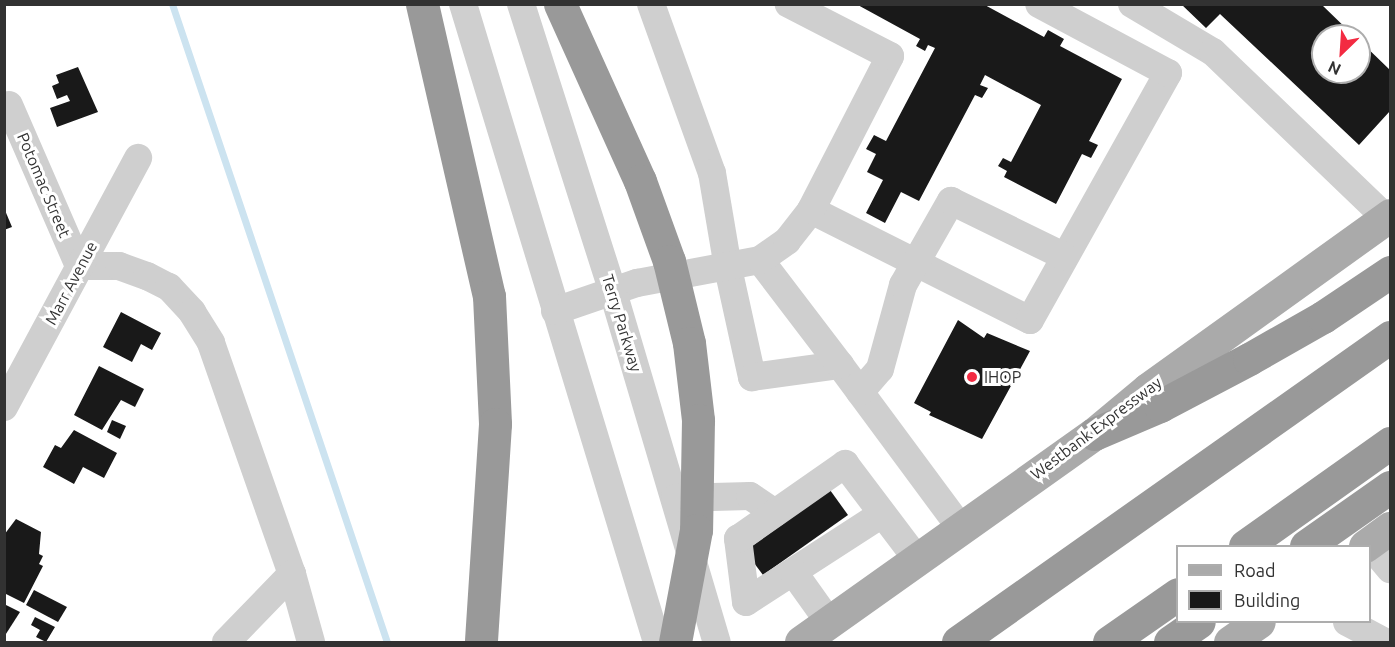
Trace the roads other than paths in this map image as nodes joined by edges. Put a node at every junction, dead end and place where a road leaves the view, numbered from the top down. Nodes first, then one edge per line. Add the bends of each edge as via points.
1 (422, 4) edge
2 (463, 4) edge
3 (521, 4) edge
4 (560, 4) edge
5 (651, 4) edge
6 (789, 4) edge
7 (1039, 4) edge
8 (1132, 4) edge
9 (9, 105) dead end
10 (138, 158) dead end
11 (811, 210) junction
12 (1388, 217) edge
13 (1064, 256) junction
14 (760, 260) junction
15 (917, 260) junction
16 (79, 266) junction
17 (728, 268) junction
18 (1385, 276) edge
19 (613, 292) junction
20 (555, 311) junction
21 (1390, 337) edge
22 (840, 364) junction
23 (861, 392) junction
24 (4, 407) edge
25 (1094, 434) junction
26 (1390, 443) edge
27 (1390, 487) edge
28 (686, 498) junction
29 (775, 513) junction
30 (882, 514) junction
31 (959, 526) junction
32 (1375, 540) edge
33 (1246, 545) edge
34 (1307, 545) edge
35 (916, 558) junction
36 (1390, 569) edge
37 (292, 573) junction
38 (794, 573) junction
39 (1176, 595) edge
40 (746, 602) junction
41 (829, 622) junction
42 (1256, 623) edge
43 (1351, 623) edge
44 (716, 635) edge
45 (226, 642) edge
46 (311, 642) edge
47 (482, 642) edge
48 (657, 642) edge
49 (675, 642) edge
50 (801, 642) edge
51 (958, 642) edge
52 (1109, 642) edge
53 (1230, 642) edge
54 (1385, 642) edge

1 - 47 highway via 489,296 495,424
2 - 20 street
3 - 19 street, Terry Parkway
4 - 28 highway, bridge via 640,181 669,261 689,343 698,420
5 - 17 street via 712,173
6 - 11 street via 890,56
7 - 13 street via 1168,73
8 - 12 street via 1213,52
9 - 16 street, Potomac Street
10 - 16 street, Marr Avenue
11 - 14 street via 787,241
11 - 15 street
12 - 25 main road, Westbank Expressway via 1148,389
13 - 15 street via 951,201
13 - 15 street via 1030,320
14 - 17 street
14 - 22 street
15 - 23 street via 903,285 880,369
16 - 24 street, Marr Avenue
16 - 37 street via 118,266 147,276 169,287 192,312 211,343
17 - 19 street via 637,283
17 - 22 street via 752,377
18 - 25 highway via 1239,364 1160,406
19 - 20 street
19 - 28 street, Terry Parkway
20 - 48 street
21 - 51 highway
22 - 23 street
23 - 31 street
25 - 31 main road, Westbank Expressway
26 - 33 highway
27 - 34 highway
28 - 29 street via 750,496
28 - 44 street, Terry Parkway
28 - 49 highway, bridge via 696,530
29 - 30 street via 845,464
29 - 40 street via 738,539
30 - 35 street
30 - 38 street
31 - 35 main road, Westbank Expressway
32 - 36 street
35 - 41 main road, Westbank Expressway
37 - 45 street
37 - 46 street
38 - 40 street
38 - 41 street
39 - 52 highway
40 - 44 street
41 - 50 main road, Westbank Expressway
42 - 53 main road
43 - 54 street

